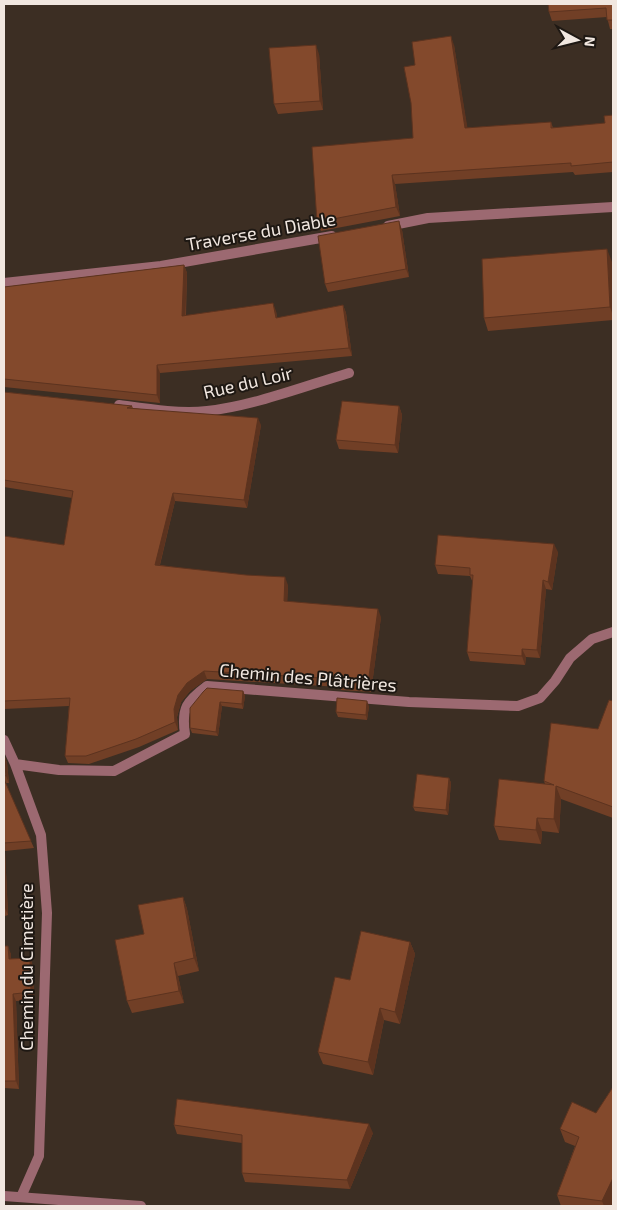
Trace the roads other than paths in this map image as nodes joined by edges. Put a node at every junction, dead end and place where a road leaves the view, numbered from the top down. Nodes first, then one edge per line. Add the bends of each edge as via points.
1 (613, 207) edge
2 (380, 227) edge
3 (342, 234) edge
4 (4, 283) edge
5 (349, 373) dead end
6 (111, 405) edge
7 (613, 632) edge
8 (4, 740) edge
9 (15, 764) junction
10 (4, 1196) edge
11 (21, 1196) junction
12 (141, 1206) edge

1 - 2 street via 428,218
3 - 4 street, Traverse du Diable via 161,266
5 - 6 street, Rue du Loir via 207,411
7 - 9 street, Chemin des Plâtrières via 592,640 570,658 540,698 518,706 410,702 208,686 193,696 186,706 182,715 185,734 114,771
8 - 9 street, Chemin du Cimetière
9 - 11 street, Chemin du Cimetière via 40,834 47,913 39,1156
10 - 11 street
11 - 12 street

